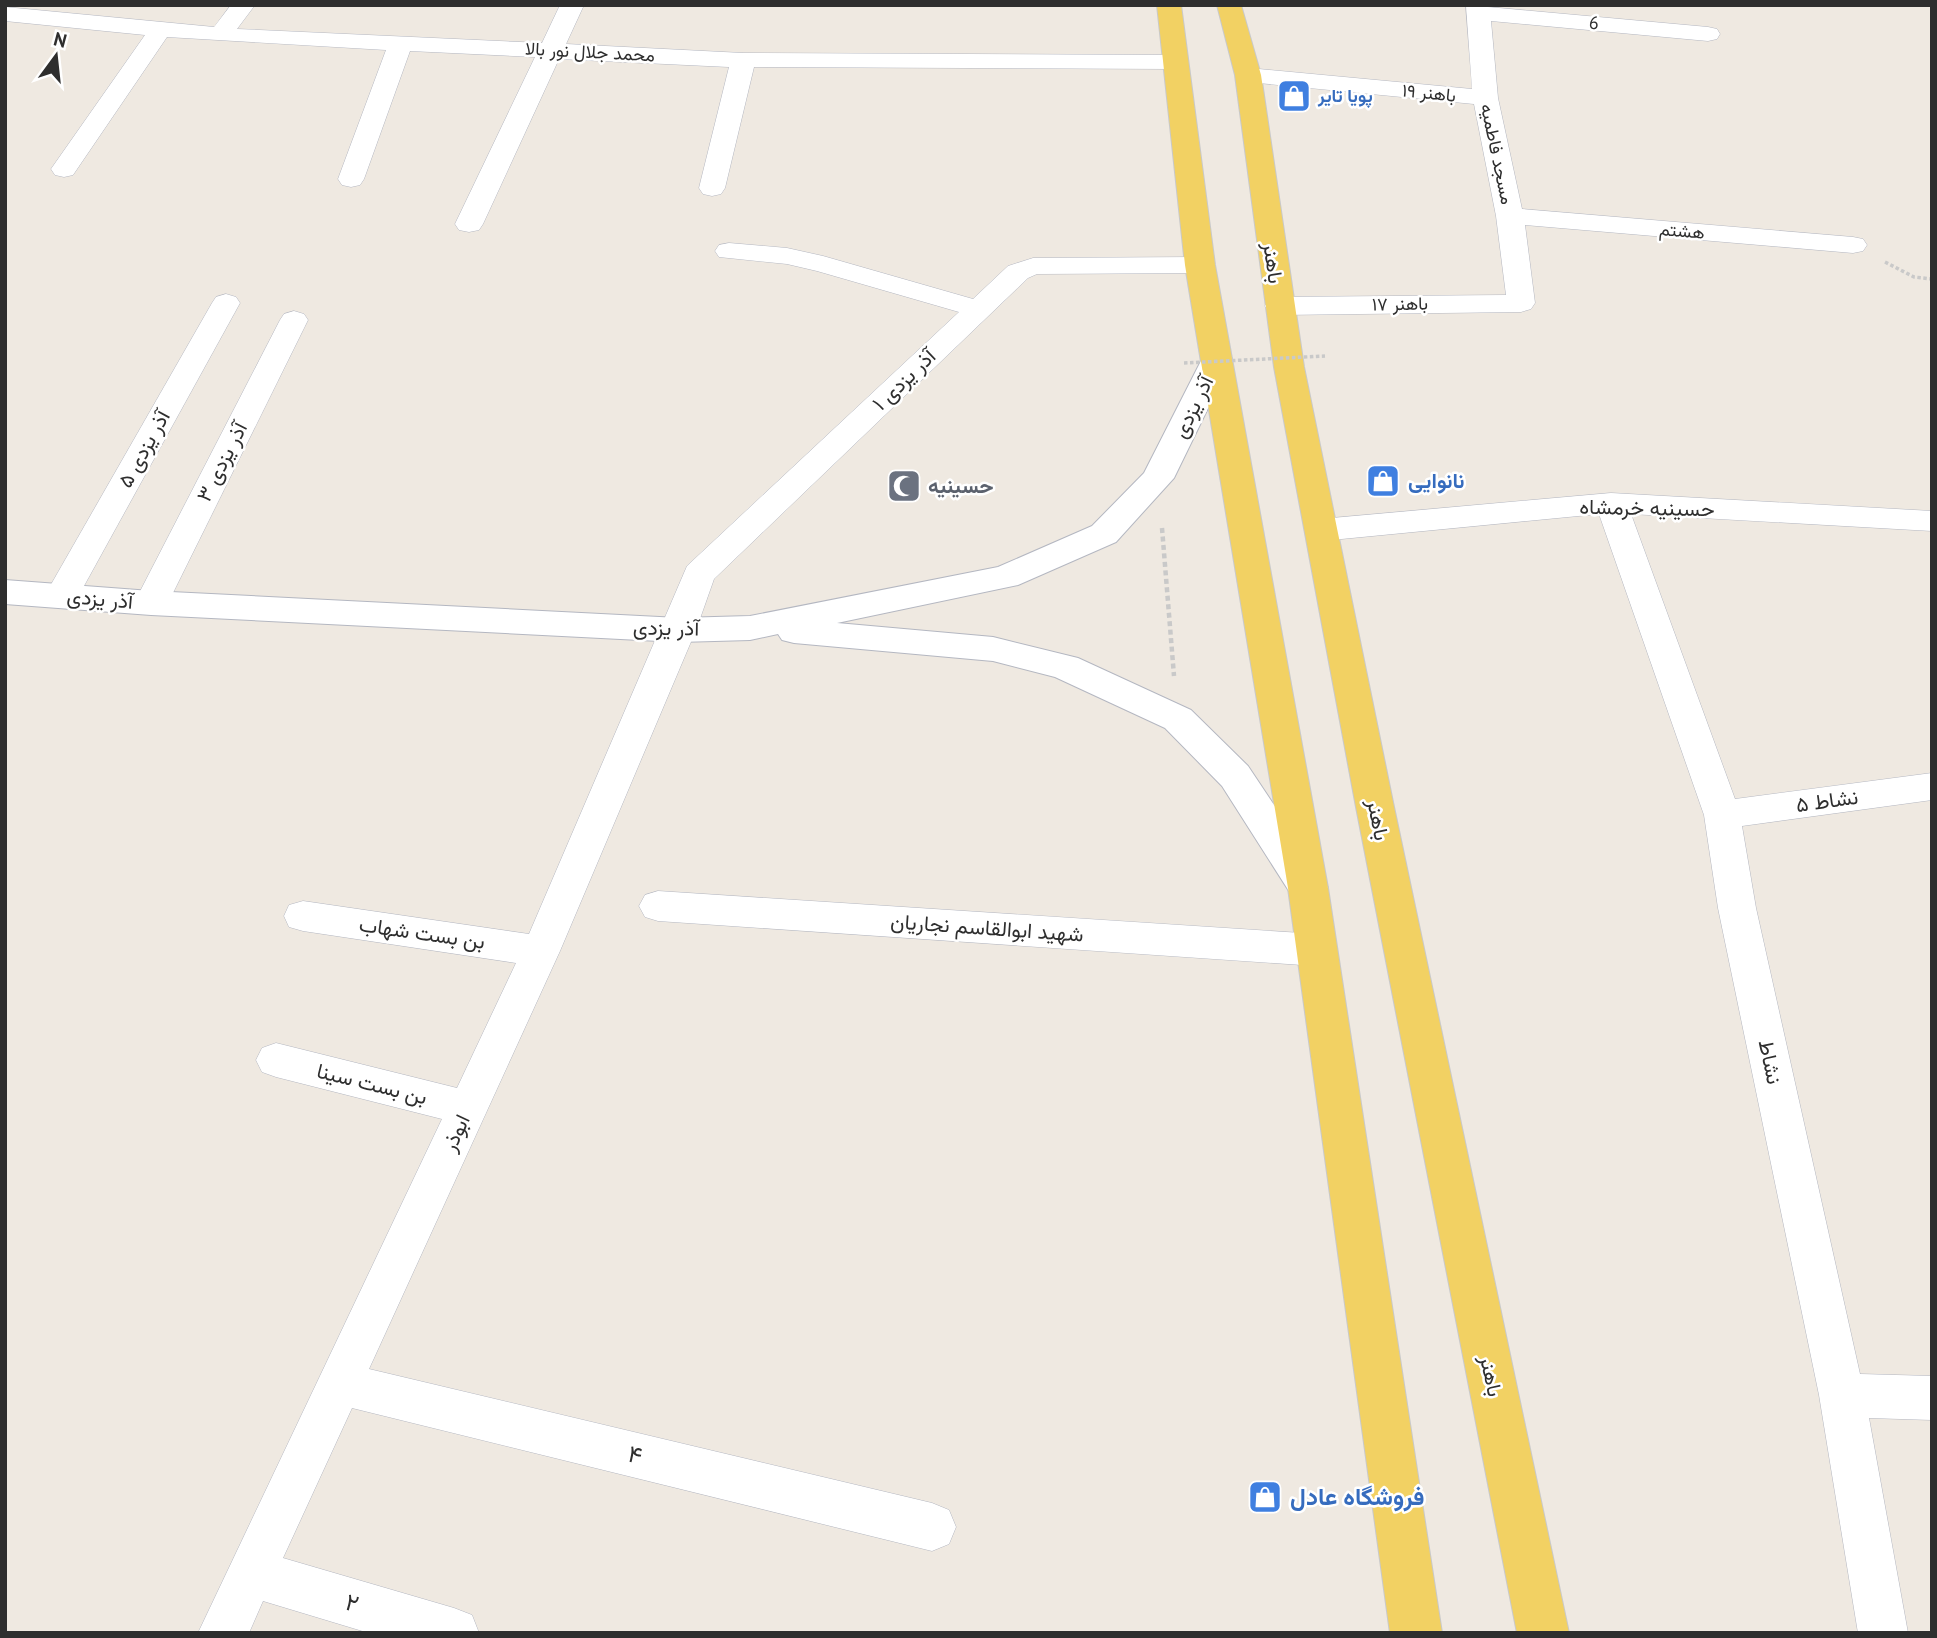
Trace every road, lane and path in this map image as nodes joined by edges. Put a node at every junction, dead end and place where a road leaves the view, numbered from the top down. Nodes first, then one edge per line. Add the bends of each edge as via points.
1 (243, 5) edge
2 (572, 5) edge
3 (1169, 5) edge
4 (1229, 5) edge
5 (1479, 9) edge
6 (5, 15) edge
7 (160, 30) junction
8 (1708, 34) dead end
9 (220, 35) junction
10 (400, 44) junction
11 (553, 50) junction
12 (743, 60) junction
13 (1176, 62) junction
14 (1248, 75) junction
15 (1485, 98) junction
16 (64, 169) dead end
17 (351, 179) dead end
18 (712, 188) dead end
19 (1510, 216) junction
20 (469, 224) dead end
21 (1853, 245) joint
22 (729, 251) dead end
23 (1200, 265) junction
24 (1932, 279) edge
25 (226, 303) dead end
26 (1521, 303) joint
27 (1279, 306) junction
28 (978, 309) junction
29 (294, 320) dead end
30 (1325, 356) dead end
31 (1200, 361) junction
32 (1158, 478) junction
33 (1611, 503) junction
34 (1932, 521) edge
35 (1321, 530) junction
36 (5, 592) edge
37 (62, 595) junction
38 (151, 603) junction
39 (750, 628) junction
40 (679, 630) junction
41 (1178, 719) junction
42 (1932, 786) edge
43 (1722, 815) junction
44 (1308, 888) junction
45 (658, 906) dead end
46 (303, 916) dead end
47 (1317, 950) junction
48 (541, 951) junction
49 (276, 1060) dead end
50 (468, 1108) junction
51 (339, 1383) junction
52 (1842, 1395) junction
53 (1932, 1398) edge
54 (932, 1527) dead end
55 (250, 1573) junction
56 (223, 1633) edge
57 (454, 1633) edge
58 (1416, 1633) edge
59 (1543, 1633) edge
60 (1883, 1633) edge

1 - 9 street
2 - 11 street
3 - 13 main road
4 - 14 main road, باهنر
5 - 8 street, 6
5 - 15 street, مسجد فاطمیه
6 - 7 street, محمد جلال نور بالا
7 - 9 street, محمد جلال نور بالا
7 - 16 street
9 - 10 street, محمد جلال نور بالا
10 - 11 street, محمد جلال نور بالا
10 - 17 street
11 - 12 street, محمد جلال نور بالا
11 - 20 street
12 - 13 street, محمد جلال نور بالا
12 - 18 street
13 - 23 main road
14 - 15 street, باهنر ۱۹
14 - 27 main road, باهنر
15 - 19 street, مسجد فاطمیه
19 - 21 street, هشتم
19 - 26 street, مسجد فاطمیه
21 - 24 path via 1914,276
22 - 28 street via 823,264
23 - 28 street, آذر یزدی ۱ via 1033,266 1017,272
23 - 31 main road
25 - 37 street, آذر یزدی ۵
26 - 27 street, باهنر ۱۷
27 - 35 main road, باهنر
28 - 40 street, آذر یزدی ۱ via 699,575
29 - 38 street, آذر یزدی ۳
30 - 31 path, bridge
31 - 32 street, آذر یزدی
31 - 44 main road
32 - 39 street, آذر یزدی via 1104,534 1006,578
32 - 41 path
33 - 34 street, حسینیه خرمشاه
33 - 35 street, حسینیه خرمشاه
33 - 43 street, نشاط
35 - 59 main road, باهنر
36 - 37 street, آذر یزدی
37 - 38 street, آذر یزدی
38 - 40 street, آذر یزدی
39 - 40 street, آذر یزدی
39 - 41 street via 993,649 1066,667
40 - 48 street, ابوذر
41 - 44 street via 1235,776
42 - 43 street, نشاط ۵
43 - 52 street, نشاط via 1737,908
44 - 47 main road
45 - 47 street, شهید ابوالقاسم نجاریان
46 - 48 street, بن بست شهاب
47 - 58 main road
48 - 50 street, ابوذر
49 - 50 street, بن بست سینا
50 - 51 street, ابوذر
51 - 54 street, ۴
51 - 55 street, ابوذر
52 - 53 street
52 - 60 street, نشاط
55 - 56 street, ابوذر
55 - 57 street, ۲

